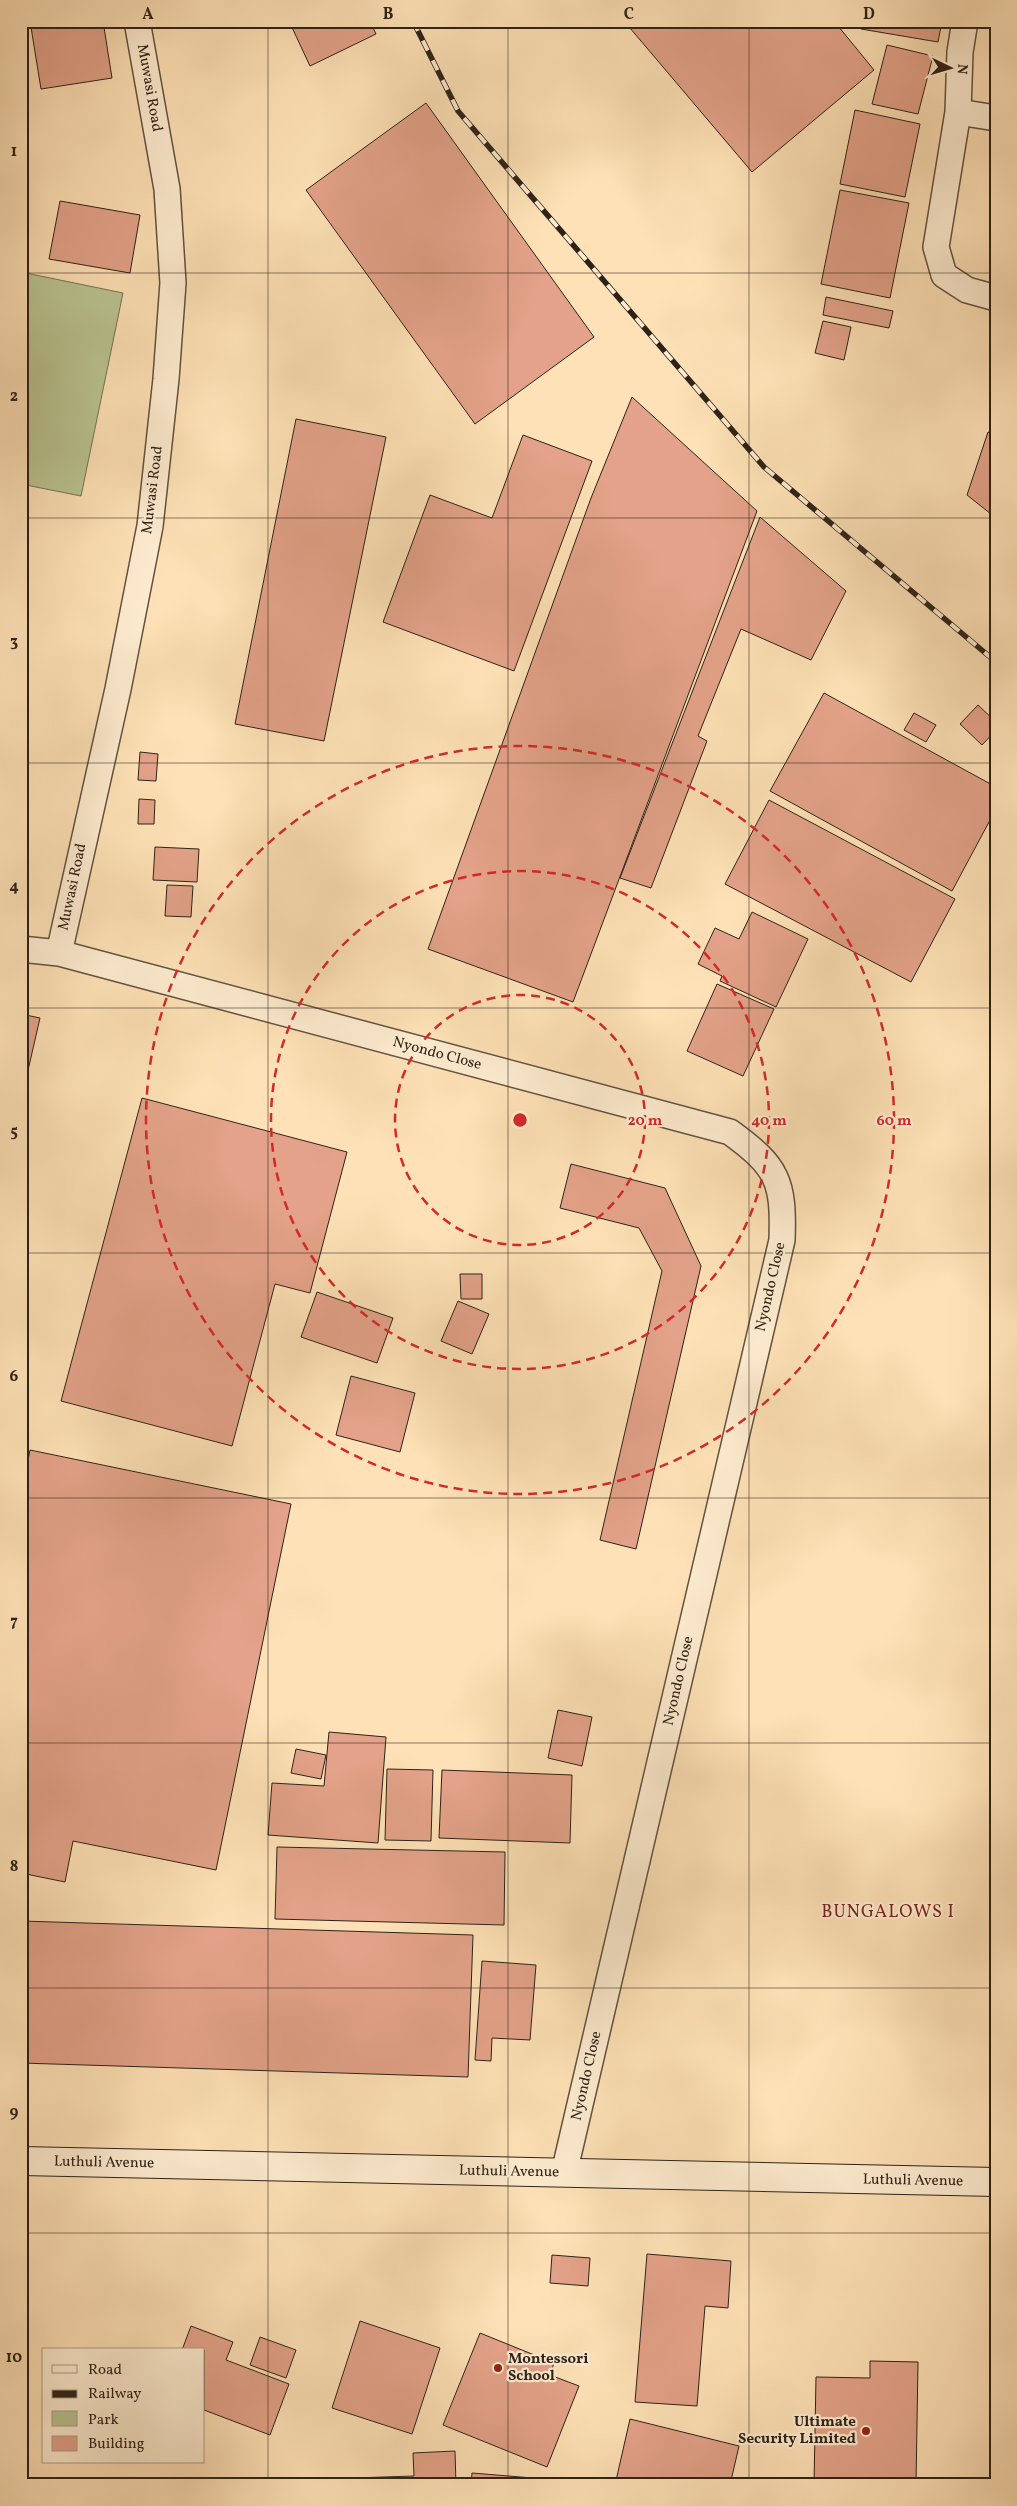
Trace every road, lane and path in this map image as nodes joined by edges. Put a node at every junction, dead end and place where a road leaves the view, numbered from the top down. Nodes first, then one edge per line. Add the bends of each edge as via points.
1 (137, 21) edge
2 (965, 21) edge
3 (958, 112) junction
4 (996, 118) edge
5 (996, 298) edge
6 (21, 949) edge
7 (59, 953) junction
8 (21, 2161) edge
9 (564, 2173) junction
10 (996, 2182) edge

1 - 7 lane, Muwasi Road via 167,189 173,283 166,379 150,526 118,689
2 - 3 lane via 960,52
3 - 4 lane
3 - 5 lane via 936,247 944,276 967,290
6 - 7 lane, Nyondo Close
7 - 9 lane, Nyondo Close via 730,1132 758,1153 776,1177 783,1205 782,1240
8 - 9 street, Luthuli Avenue
9 - 10 street, Luthuli Avenue

